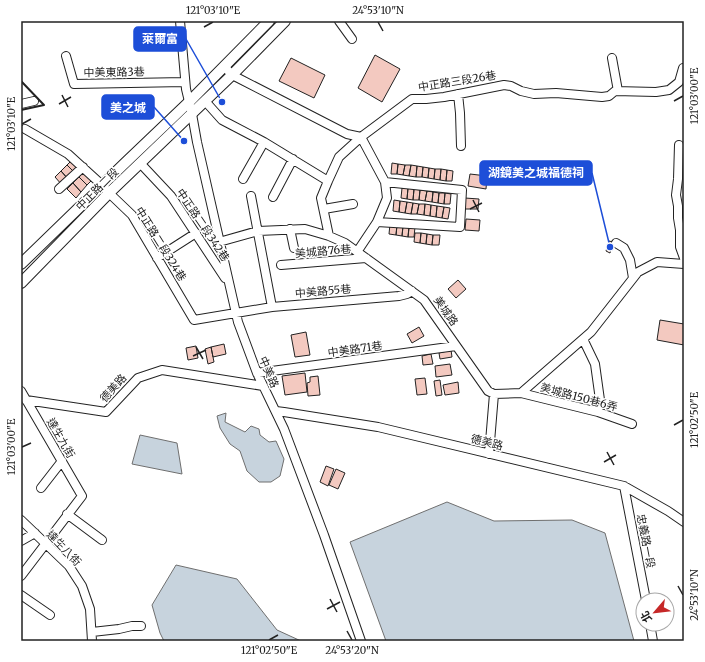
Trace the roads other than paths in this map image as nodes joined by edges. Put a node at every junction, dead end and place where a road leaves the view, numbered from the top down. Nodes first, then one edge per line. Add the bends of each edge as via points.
1 (180, 21) edge
2 (269, 21) edge
3 (285, 21) edge
4 (339, 21) edge
5 (352, 39) dead end
6 (66, 56) dead end
7 (612, 58) dead end
8 (224, 66) junction
9 (683, 68) edge
10 (232, 75) junction
11 (185, 82) junction
12 (618, 91) junction
13 (458, 94) junction
14 (34, 101) dead end
15 (190, 101) junction
16 (205, 101) junction
17 (21, 104) edge
18 (192, 114) junction
19 (25, 129) dead end
20 (361, 137) junction
21 (264, 142) junction
22 (679, 145) dead end
23 (461, 146) dead end
24 (293, 159) junction
25 (140, 163) junction
26 (82, 167) junction
27 (243, 179) dead end
28 (328, 181) junction
29 (385, 182) junction
30 (102, 185) junction
31 (59, 189) dead end
32 (109, 193) junction
33 (251, 196) dead end
34 (273, 197) dead end
35 (353, 204) dead end
36 (324, 209) junction
37 (377, 222) junction
38 (290, 229) junction
39 (258, 231) junction
40 (196, 233) junction
41 (329, 236) junction
42 (219, 242) junction
43 (616, 243) dead end
44 (294, 248) dead end
45 (357, 252) junction
46 (157, 258) junction
47 (366, 258) junction
48 (684, 258) edge
49 (21, 264) edge
50 (684, 264) edge
51 (281, 265) dead end
52 (633, 278) junction
53 (21, 284) edge
54 (229, 284) junction
55 (412, 291) junction
56 (272, 307) junction
57 (236, 312) junction
58 (194, 320) joint
59 (583, 339) junction
60 (456, 346) junction
61 (257, 374) junction
62 (263, 386) junction
63 (21, 391) edge
64 (521, 393) junction
65 (494, 394) junction
66 (26, 400) junction
67 (276, 411) junction
68 (598, 412) junction
69 (632, 424) dead end
70 (489, 454) junction
71 (62, 461) junction
72 (624, 486) junction
73 (42, 488) dead end
74 (67, 514) junction
75 (21, 520) edge
76 (684, 522) edge
77 (35, 533) junction
78 (102, 540) dead end
79 (21, 542) edge
80 (45, 543) junction
81 (21, 576) edge
82 (644, 592) edge
83 (21, 595) edge
84 (50, 615) dead end
85 (141, 626) dead end
86 (92, 637) edge
87 (361, 641) edge

1 - 11 street, 中美路
2 - 8 main road, 中正路二段
3 - 10 main road, 中正路二段
4 - 5 street
6 - 11 street, 中美東路3巷 via 74,84
7 - 12 street
8 - 10 street
8 - 15 main road, 中正路二段
9 - 12 street, 中正路三段26巷 via 679,82 669,90
10 - 16 main road, 中正路二段
10 - 20 street via 347,134
11 - 15 street, 中美路
12 - 13 street, 中正路三段26巷 via 602,97 534,94 504,85
13 - 20 street, 中正路三段26巷 via 412,99
13 - 23 street
14 - 17 street
15 - 18 street, 中美路
15 - 30 main road, 中正路二段
16 - 18 main road, 中正路二段
16 - 21 street via 222,120
18 - 25 main road, 中正路二段
18 - 42 street, 中美路
19 - 26 street, 中正路二段324巷 via 68,154
20 - 28 street, 中正路三段26巷 via 339,157
20 - 29 street
21 - 24 street
21 - 27 street
22 - 48 street via 676,195 680,247
24 - 28 street
24 - 34 street
25 - 32 main road, 中正路二段
25 - 40 street, 中正路二段342巷 via 171,196
26 - 30 street, 中正路二段324巷
26 - 31 street
28 - 36 street via 321,198
29 - 37 street via 387,198
29 - 37 street via 462,190 460,227
30 - 32 street, 中正路二段324巷
30 - 49 main road, 中正路二段
32 - 46 street, 中正路二段324巷 via 132,215
32 - 53 main road, 中正路二段
33 - 39 street
35 - 36 street
36 - 41 street
37 - 45 street
38 - 39 street, 美城路
38 - 41 street, 美城路 via 305,229
38 - 44 street
39 - 42 street, 美城路
39 - 56 street
40 - 46 street
40 - 54 street, 中正路二段342巷
41 - 45 street, 美城路 via 346,243
42 - 54 street, 中美路
43 - 52 street via 624,248 630,260
45 - 47 street, 美城路
46 - 58 street, 中正路二段324巷
47 - 51 street, 美城路76巷
47 - 55 street, 美城路
50 - 52 street via 657,262 638,272
52 - 59 street
54 - 57 street, 中美路
55 - 56 street, 中美路55巷 via 399,296
55 - 60 street, 美城路 via 424,300
56 - 57 street, 中美路55巷
57 - 58 street, 中美路55巷
57 - 61 street, 中美路
59 - 64 street
59 - 68 street via 595,364 600,400
60 - 61 street, 中美路71巷
60 - 65 street, 美城路 via 488,391
61 - 62 street, 中美路
62 - 66 street, 德美路 via 162,370 138,378 106,412
62 - 67 street, 中美路
63 - 66 street, 達生九街
64 - 65 street
64 - 68 street, 美城路150巷6弄
65 - 70 street
66 - 71 street, 達生九街
67 - 70 street, 德美路 via 378,427
67 - 87 street, 中美路 via 324,535
68 - 69 street, 美城路150巷6弄
70 - 72 street, 德美路
71 - 73 street
71 - 74 street, 達生九街 via 82,496
72 - 76 street, 德美路
72 - 82 street, 忠義路一段
74 - 78 street
74 - 80 street
75 - 77 street, 達生八街
77 - 79 street
77 - 80 street, 達生八街
80 - 81 street
80 - 86 street, 達生八街 via 69,566 82,586 90,608
83 - 84 street
85 - 86 street

